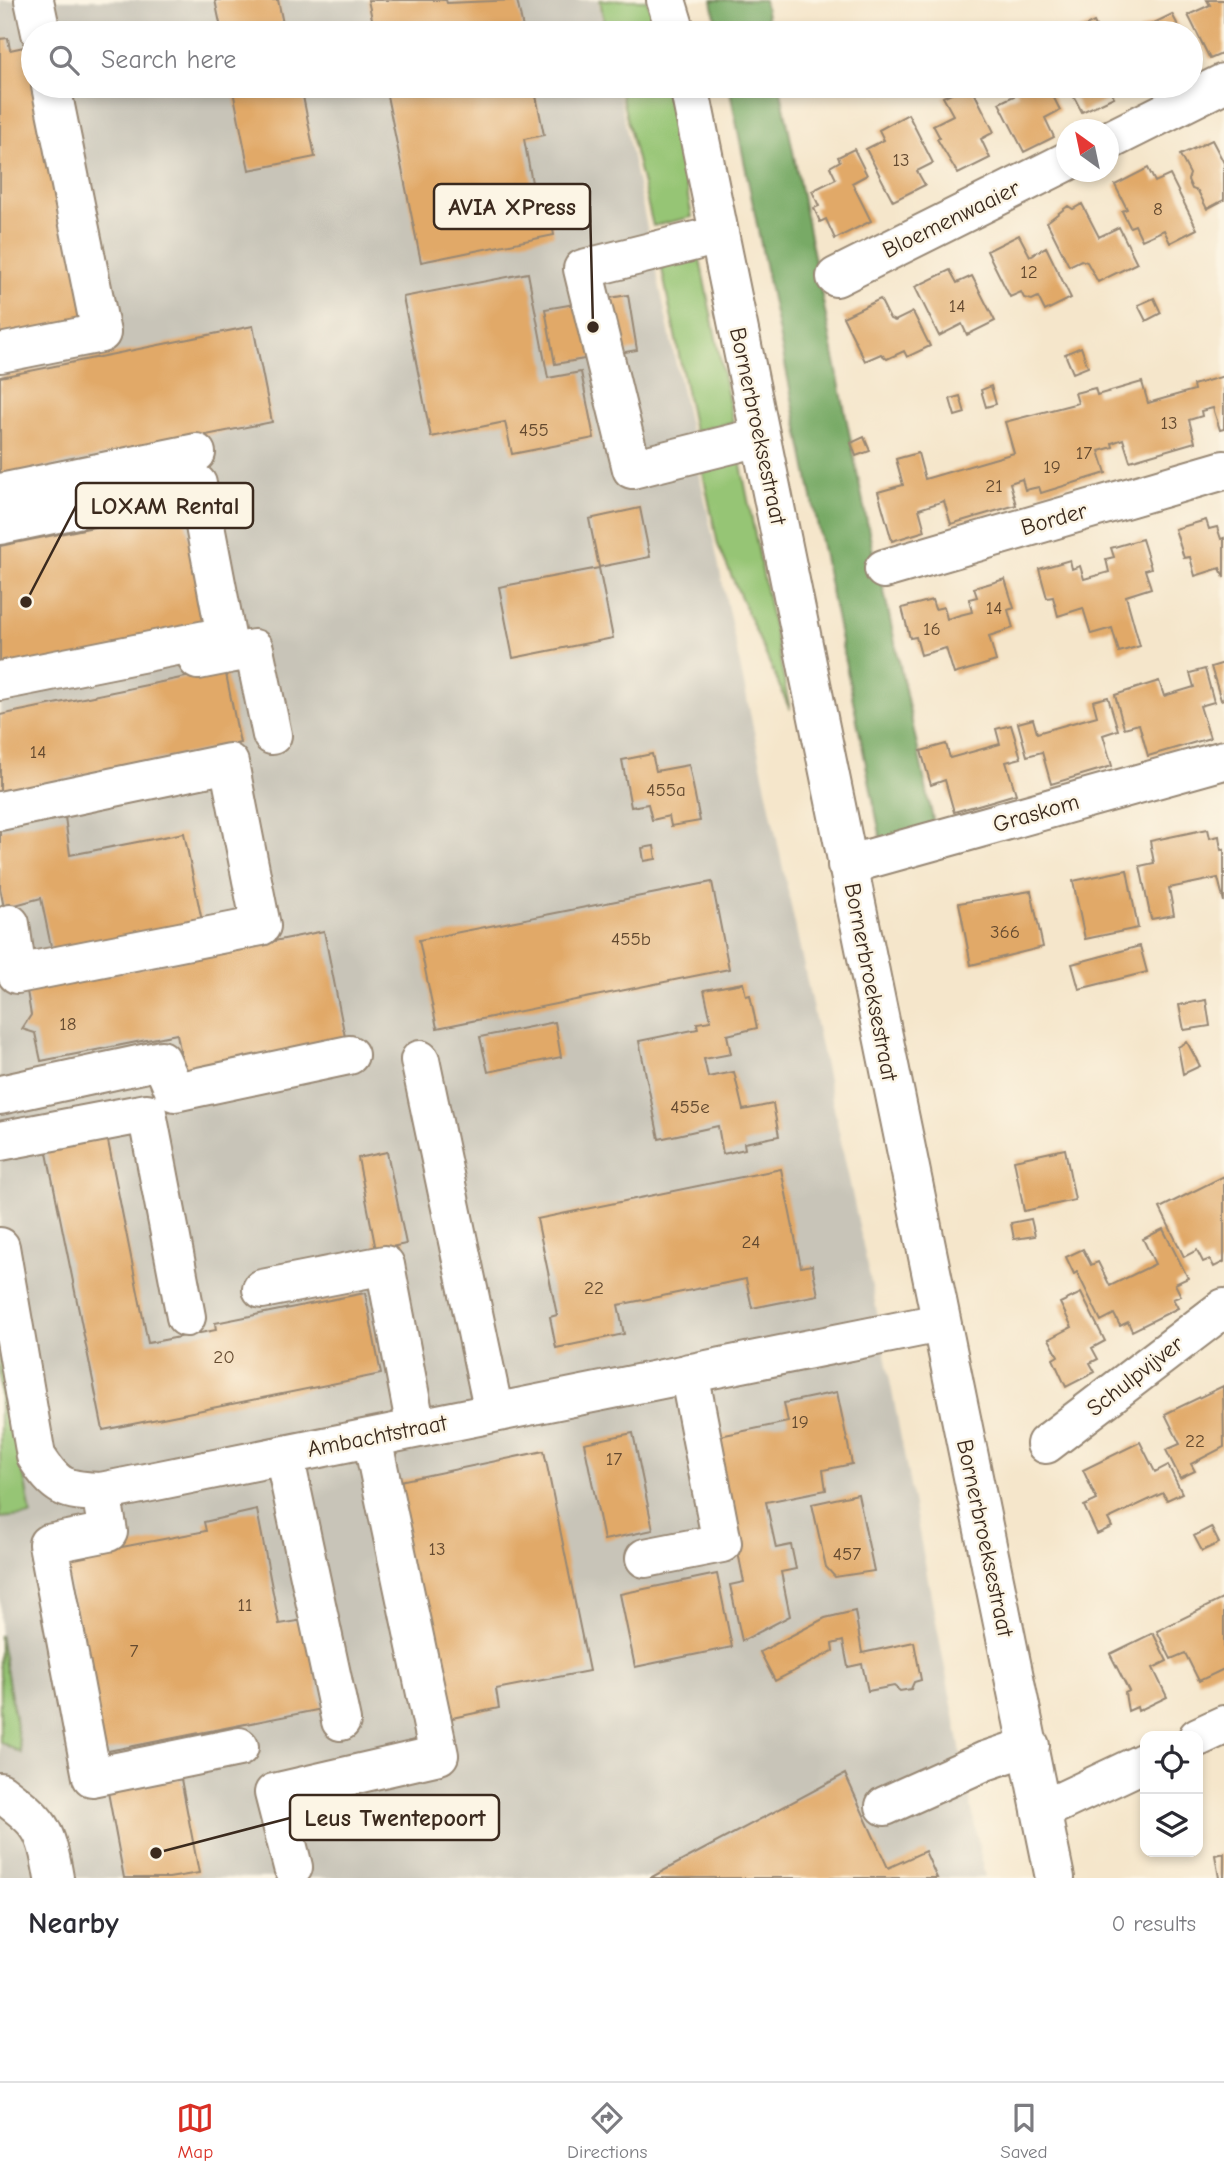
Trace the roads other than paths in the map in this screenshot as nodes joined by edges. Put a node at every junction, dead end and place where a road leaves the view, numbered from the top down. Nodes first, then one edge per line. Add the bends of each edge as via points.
1 (34, 0) edge
2 (666, 0) edge
3 (38, 21) edge
4 (672, 21) edge
5 (1224, 83) edge
6 (1203, 94) edge
7 (53, 98) edge
8 (692, 98) edge
9 (1194, 98) edge
10 (1119, 136) edge
11 (1056, 167) edge
12 (719, 235) junction
13 (836, 277) dead end
14 (0, 352) edge
15 (760, 437) junction
16 (195, 453) dead end
17 (1224, 470) edge
18 (0, 493) edge
19 (0, 525) edge
20 (884, 569) dead end
21 (0, 681) edge
22 (0, 699) edge
23 (272, 735) dead end
24 (1224, 760) edge
25 (0, 811) edge
26 (847, 865) junction
27 (9, 924) dead end
28 (349, 1055) dead end
29 (420, 1060) dead end
30 (0, 1095) edge
31 (0, 1141) edge
32 (0, 1247) edge
33 (262, 1289) dead end
34 (1224, 1308) edge
35 (186, 1317) dead end
36 (940, 1323) junction
37 (689, 1373) junction
38 (494, 1413) junction
39 (416, 1428) junction
40 (372, 1438) junction
41 (1046, 1444) dead end
42 (284, 1455) junction
43 (101, 1492) junction
44 (645, 1558) dead end
45 (341, 1721) dead end
46 (1224, 1725) edge
47 (1203, 1735) edge
48 (1030, 1746) junction
49 (239, 1747) dead end
50 (1140, 1764) edge
51 (0, 1792) edge
52 (885, 1806) dead end
53 (1041, 1811) junction
54 (293, 1867) dead end
55 (54, 1878) edge
56 (1055, 1878) edge

1 - 3 street
2 - 4 street
5 - 6 street
7 - 14 street via 101,332
8 - 12 street, Bornerbroeksestraat
9 - 10 street
11 - 13 street, Bloemenwaaier
12 - 15 street, Bornerbroeksestraat
12 - 15 street via 583,269 632,469
15 - 26 street, Bornerbroeksestraat
16 - 18 street
17 - 20 street, Border
19 - 21 street via 197,484 226,636
22 - 23 street via 254,649
24 - 26 street, Graskom
25 - 27 street via 229,763 261,926 17,974
26 - 36 street, Bornerbroeksestraat
28 - 30 street via 175,1092 161,1060
29 - 38 street
31 - 35 street via 147,1112
32 - 43 street, Ambachtstraat via 36,1456 50,1479 70,1491
33 - 39 street via 386,1265
34 - 41 street, Schulpvijver
36 - 37 street, Ambachtstraat
36 - 48 street, Bornerbroeksestraat
37 - 38 street, Ambachtstraat
37 - 44 street via 722,1543
38 - 39 street, Ambachtstraat
39 - 40 street, Ambachtstraat
40 - 42 street, Ambachtstraat
40 - 54 street via 439,1755 274,1793
42 - 43 street, Ambachtstraat
42 - 45 street
43 - 49 street via 107,1532 48,1544 92,1777
46 - 47 street
48 - 52 street
48 - 53 street, Bornerbroeksestraat
50 - 53 street
51 - 55 street via 28,1812 46,1835
53 - 56 street, Bornerbroeksestraat

